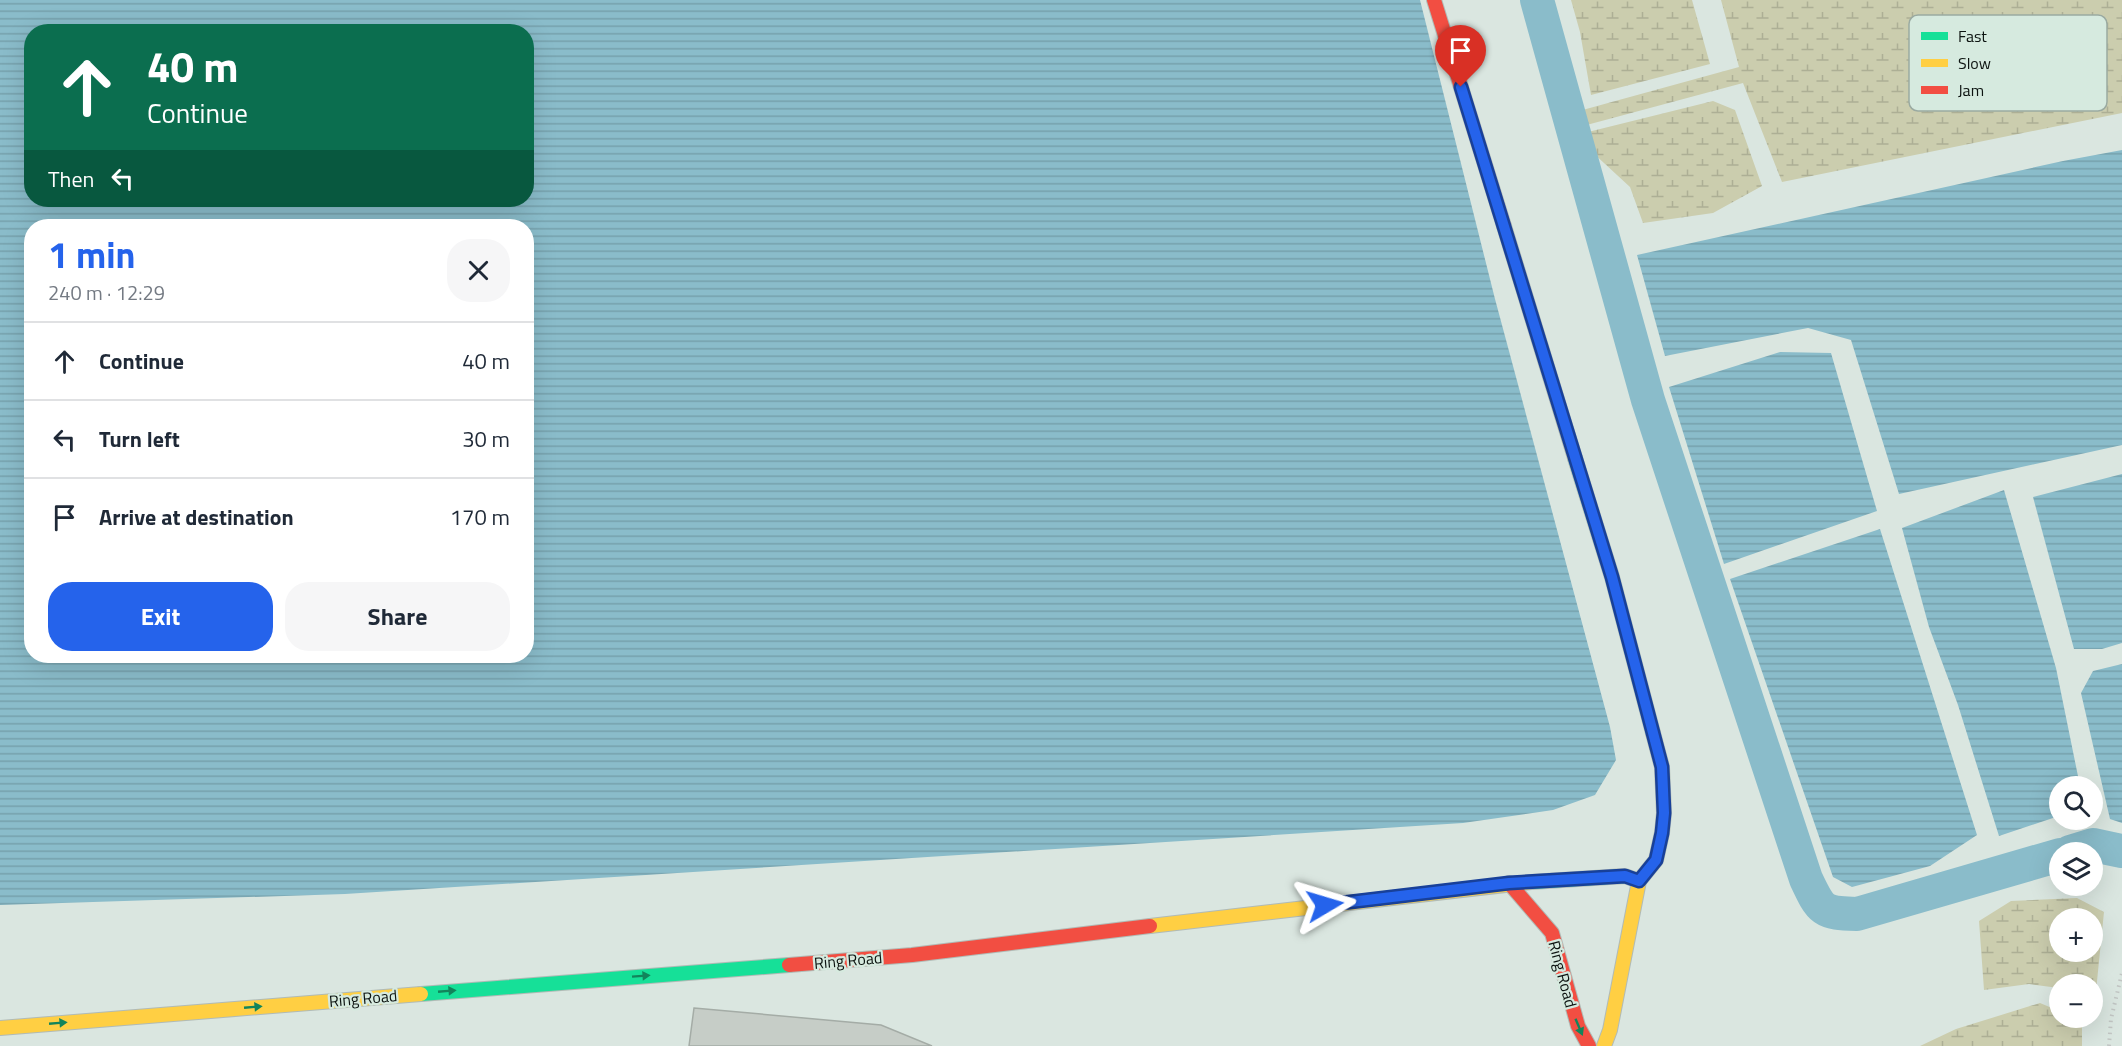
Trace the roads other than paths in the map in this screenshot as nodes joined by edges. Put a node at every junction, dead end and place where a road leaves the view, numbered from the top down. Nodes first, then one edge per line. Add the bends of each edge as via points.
1 (1434, 0) edge
2 (1639, 881) junction
3 (1509, 883) junction
4 (0, 1028) edge
5 (1589, 1046) edge
6 (1604, 1046) edge

1 - 2 street via 1612,577 1662,767 1662,833 1656,860
2 - 3 street via 1625,876
2 - 6 street
4 -> 3 street, Ring Road via 912,955
3 -> 5 street, Ring Road via 1552,933 1578,1026

